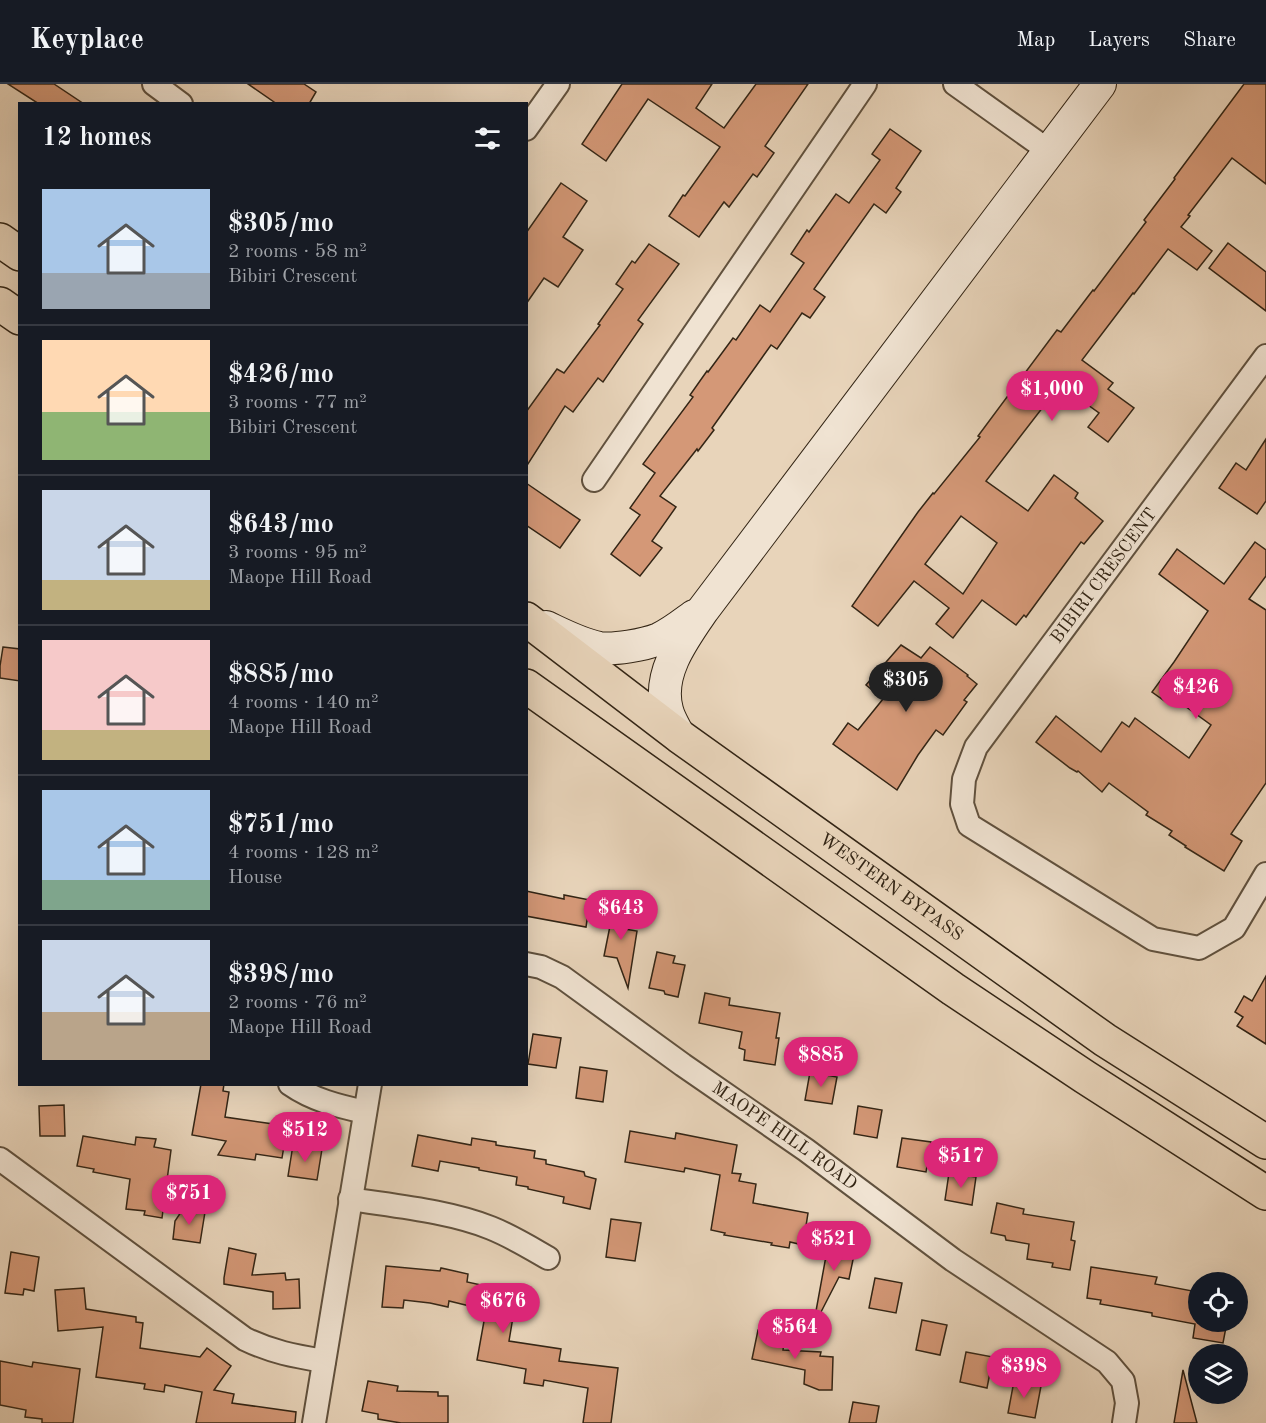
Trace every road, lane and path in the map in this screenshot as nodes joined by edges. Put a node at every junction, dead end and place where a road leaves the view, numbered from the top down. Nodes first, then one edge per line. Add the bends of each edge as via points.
1 (154, 84) edge
2 (558, 84) edge
3 (865, 84) edge
4 (955, 84) edge
5 (1100, 84) edge
6 (178, 102) edge
7 (528, 126) edge
8 (1049, 151) junction
9 (0, 240) edge
10 (18, 253) edge
11 (0, 304) edge
12 (18, 317) edge
13 (1266, 356) edge
14 (594, 480) dead end
15 (702, 610) junction
16 (528, 618) edge
17 (528, 619) edge
18 (528, 687) edge
19 (679, 736) junction
20 (1266, 874) edge
21 (528, 964) edge
22 (293, 1086) edge
23 (370, 1086) edge
24 (365, 1112) junction
25 (1266, 1142) edge
26 (0, 1159) edge
27 (1266, 1193) edge
28 (350, 1199) junction
29 (548, 1258) dead end
30 (324, 1361) junction
31 (314, 1423) edge
32 (1124, 1423) edge

1 - 6 street
2 - 7 street
3 - 14 street
4 - 8 street
5 - 8 street
8 - 15 street
9 - 10 highway
11 - 12 highway
13 - 20 street, BIBIRI CRESCENT via 976,747 964,779 962,804 969,825 1153,939 1199,948 1234,928
15 - 16 street via 657,639 620,648 599,648
15 - 19 street via 671,662 666,680 667,711
17 - 19 highway, WESTERN BYPASS
18 - 27 highway via 953,989
19 - 25 highway, WESTERN BYPASS via 1105,1040
21 - 32 street, MAOPE HILL ROAD via 562,977 953,1260 1107,1362 1123,1381 1127,1403
22 - 24 street via 313,1098
23 - 24 street
24 - 28 street
26 - 30 street via 245,1339 284,1354
28 - 29 street via 459,1218 514,1238
28 - 30 street
30 - 31 street

